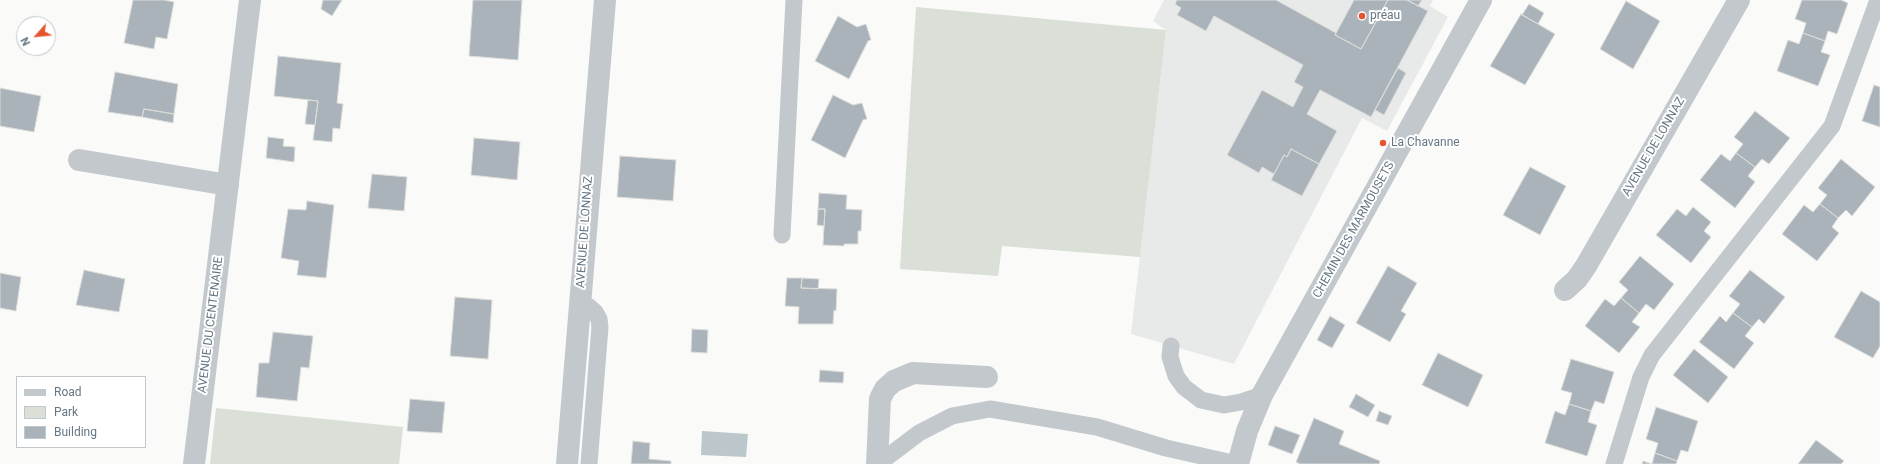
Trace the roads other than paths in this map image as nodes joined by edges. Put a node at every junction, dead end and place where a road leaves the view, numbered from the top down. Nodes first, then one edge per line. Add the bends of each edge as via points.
1 (250, 0) edge
2 (605, 0) edge
3 (794, 0) edge
4 (1480, 0) edge
5 (1738, 0) edge
6 (1878, 0) edge
7 (79, 160) dead end
8 (228, 185) junction
9 (782, 235) dead end
10 (1565, 290) dead end
11 (580, 304) junction
12 (1171, 346) dead end
13 (987, 377) dead end
14 (1262, 394) junction
15 (194, 464) edge
16 (567, 464) edge
17 (589, 464) edge
18 (878, 464) edge
19 (1238, 464) edge
20 (1614, 464) edge

1 - 8 street, AVENUE DU CENTENAIRE
2 - 11 street, AVENUE DE LONNAZ
3 - 9 lane
4 - 14 street, CHEMIN DES MARMOUSETS
5 - 10 street, AVENUE DE LONNAZ via 1586,266
6 - 20 lane via 1832,126 1652,355 1641,377
7 - 8 street
8 - 15 street, AVENUE DU CENTENAIRE
11 - 16 street, AVENUE DE LONNAZ
11 - 17 lane via 595,312 600,327
12 - 14 lane via 1170,357 1176,376 1184,387 1201,400 1224,405
13 - 18 street via 913,373 894,381 885,389 880,399
14 - 19 street, CHEMIN DES MARMOUSETS via 1247,431
18 - 19 lane via 919,433 952,416 990,409 1097,427 1166,448

